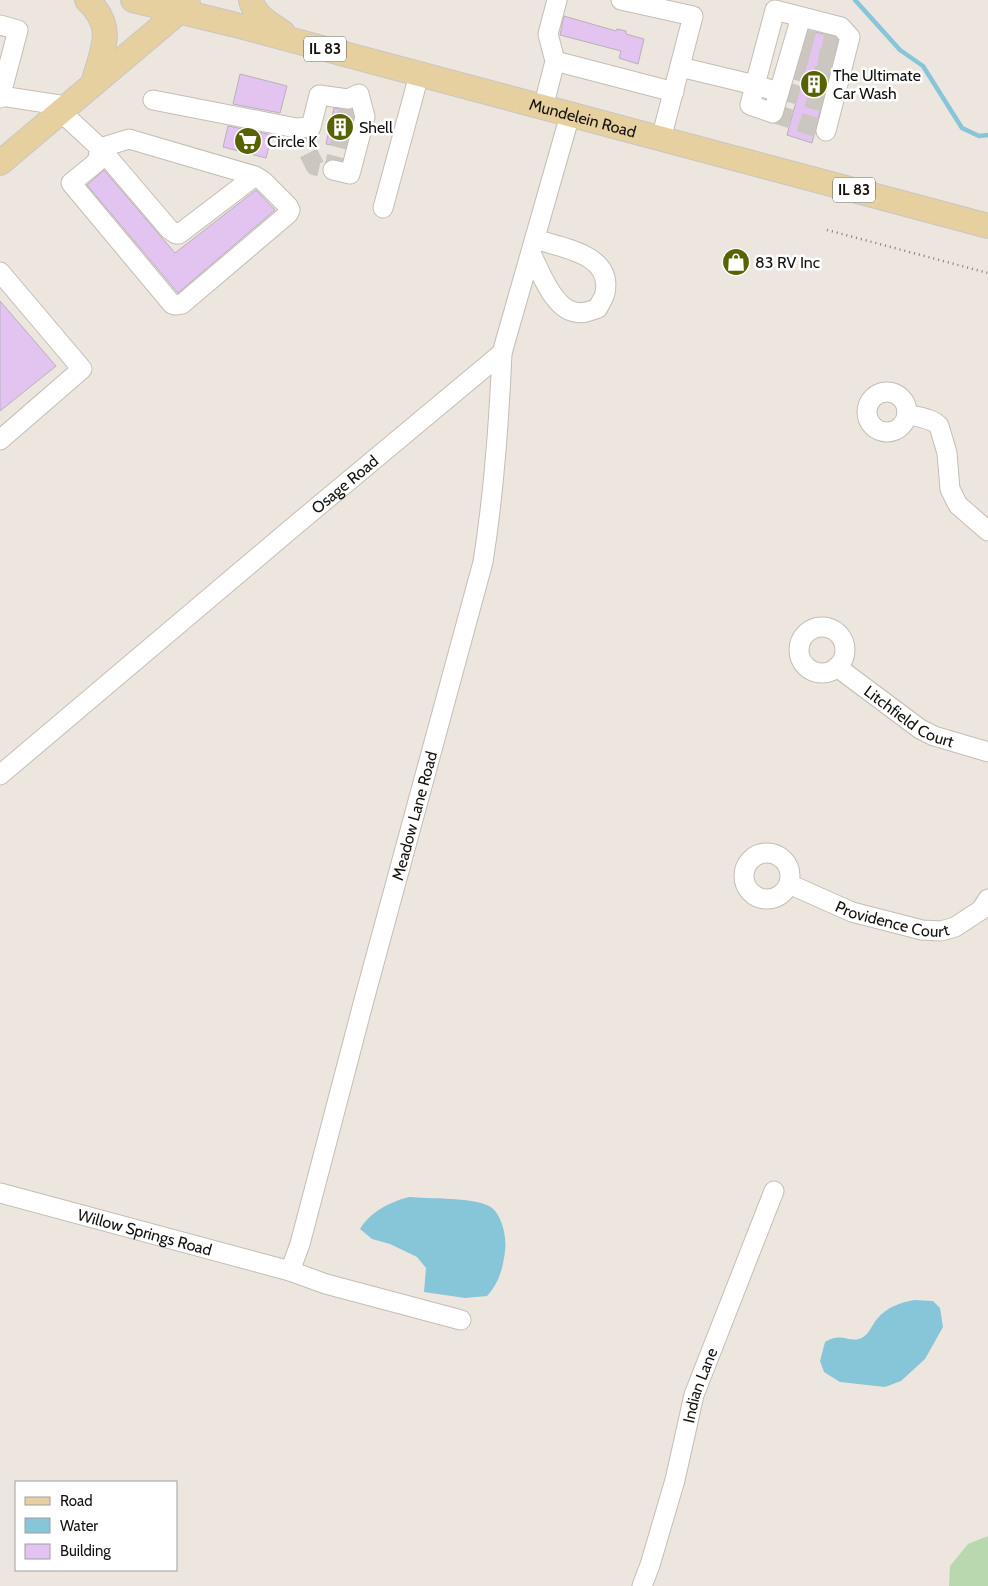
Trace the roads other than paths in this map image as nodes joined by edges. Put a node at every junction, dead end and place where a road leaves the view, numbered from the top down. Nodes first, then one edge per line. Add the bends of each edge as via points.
1 (87, 0) edge
2 (133, 0) edge
3 (250, 0) edge
4 (557, 0) edge
5 (621, 0) edge
6 (186, 6) edge
7 (0, 25) edge
8 (295, 41) junction
9 (789, 56) junction
10 (763, 57) junction
11 (555, 61) junction
12 (680, 67) junction
13 (419, 75) junction
14 (92, 84) junction
15 (674, 92) junction
16 (0, 97) edge
17 (153, 100) dead end
18 (543, 108) junction
19 (63, 109) junction
20 (570, 115) junction
21 (826, 131) dead end
22 (661, 139) junction
23 (100, 148) junction
24 (0, 163) edge
25 (333, 170) dead end
26 (255, 176) junction
27 (383, 208) dead end
28 (988, 226) edge
29 (0, 272) edge
30 (502, 353) junction
31 (907, 414) dead end
32 (0, 440) edge
33 (988, 531) edge
34 (837, 667) dead end
35 (988, 752) edge
36 (0, 775) edge
37 (789, 884) dead end
38 (988, 899) edge
39 (774, 1191) dead end
40 (0, 1193) edge
41 (290, 1271) junction
42 (461, 1320) dead end
43 (642, 1586) edge

1 - 14 main road via 98,11 105,26 106,39
2 - 6 main road, Mundelein Road
3 - 8 main road via 261,17
4 - 11 street via 548,34
5 - 12 street via 693,16
6 - 8 main road, Mundelein Road / IL 83 via 232,24
6 - 14 main road
7 - 16 street via 18,30
8 - 13 main road, Mundelein Road / IL 83
9 - 10 street
9 - 10 street
9 - 10 street
9 - 21 street via 841,27 850,37
10 - 12 street
11 - 15 street
11 - 18 street
12 - 15 street
13 - 18 main road, Mundelein Road / IL 83
13 - 27 street
14 - 19 main road
15 - 22 street
16 - 19 street
17 - 25 street via 296,128 311,127 319,95 348,99 359,94 365,117 350,174
18 - 20 main road, Mundelein Road / IL 83
19 - 23 street
19 - 24 main road
20 - 22 main road, Mundelein Road / IL 83
20 - 30 street
22 - 28 main road, Mundelein Road / IL 83
23 - 26 street via 129,139
23 - 26 street via 176,234
23 - 26 street via 96,162 71,183 175,305 182,304 288,214 288,206
29 - 32 street via 82,369
30 - 36 street, Osage Road
30 - 41 street, Meadow Lane Road via 499,423 483,562 300,1244
31 - 33 street via 939,426 947,453 950,489 958,505
34 - 35 street, Litchfield Court via 920,729
37 - 38 street, Providence Court via 852,912 922,930 941,931 955,927 981,910
39 - 43 street, Indian Lane via 694,1395 675,1480
40 - 41 street, Willow Springs Road
41 - 42 street, Willow Springs Road via 326,1284

